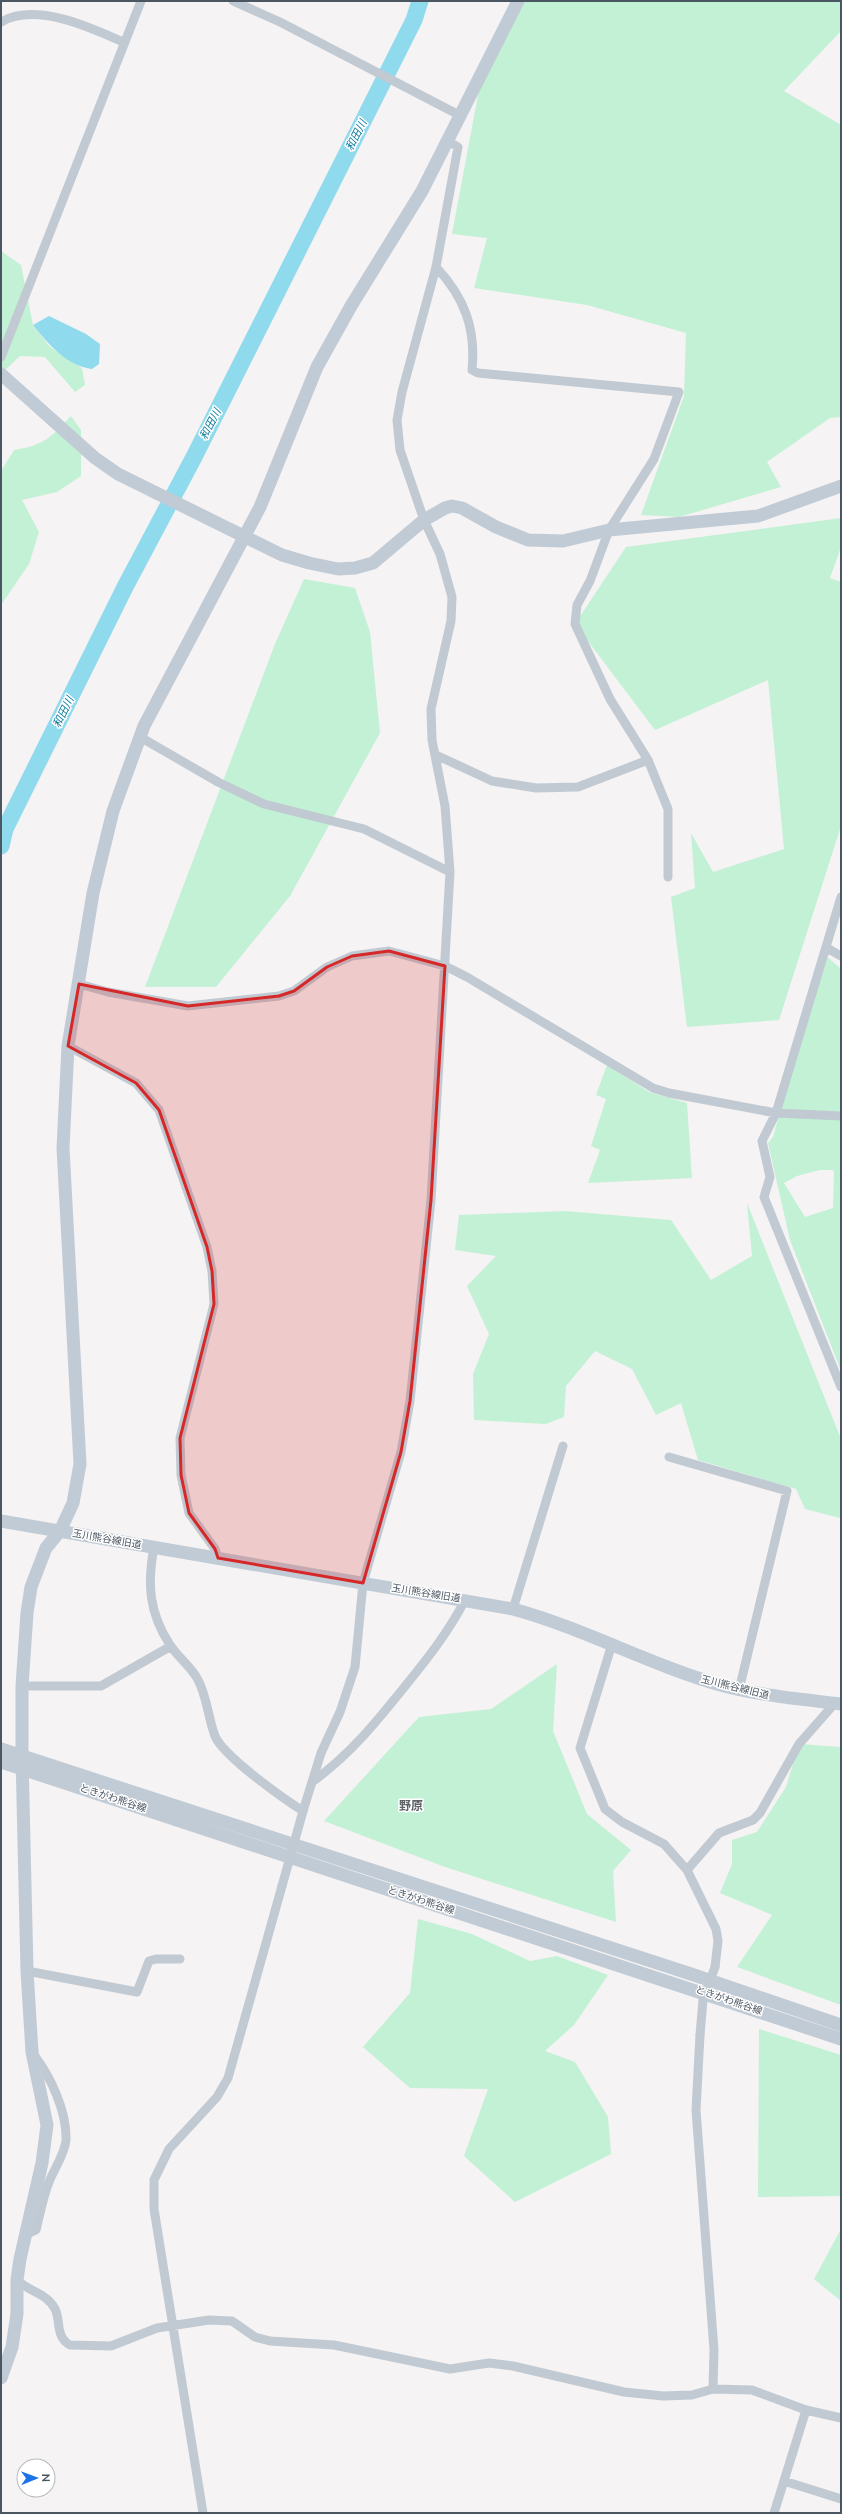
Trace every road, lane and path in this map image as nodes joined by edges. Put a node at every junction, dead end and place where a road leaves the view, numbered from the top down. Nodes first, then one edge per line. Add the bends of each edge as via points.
1 (140, 1) edge
2 (233, 1) edge
3 (518, 1) edge
4 (1, 22) edge
5 (123, 42) junction
6 (461, 116) junction
7 (448, 141) junction
8 (436, 267) junction
9 (1, 357) edge
10 (1, 374) edge
11 (841, 486) edge
12 (424, 520) junction
13 (609, 530) junction
14 (243, 537) junction
15 (140, 737) junction
16 (436, 756) junction
17 (648, 760) junction
18 (450, 872) junction
19 (668, 878) dead end
20 (841, 897) edge
21 (827, 948) junction
22 (841, 956) edge
23 (445, 966) junction
24 (78, 984) junction
25 (68, 1046) junction
26 (776, 1113) junction
27 (841, 1116) edge
28 (841, 1387) edge
29 (563, 1446) dead end
30 (669, 1456) dead end
31 (1, 1521) edge
32 (60, 1531) junction
33 (154, 1547) junction
34 (218, 1558) junction
35 (363, 1583) junction
36 (465, 1600) junction
37 (513, 1609) junction
38 (612, 1644) junction
39 (170, 1646) junction
40 (22, 1686) junction
41 (739, 1690) junction
42 (838, 1703) edge
43 (1, 1750) edge
44 (1, 1762) edge
45 (22, 1763) junction
46 (312, 1782) junction
47 (303, 1810) junction
48 (687, 1870) junction
49 (180, 1959) dead end
50 (27, 1970) junction
51 (841, 2025) edge
52 (841, 2039) edge
53 (32, 2052) junction
54 (24, 2235) junction
55 (17, 2280) junction
56 (173, 2326) junction
57 (1, 2378) edge
58 (713, 2389) junction
59 (806, 2410) junction
60 (841, 2418) edge
61 (784, 2481) junction
62 (841, 2499) edge
63 (203, 2513) edge
64 (774, 2513) edge

1 - 5 street
2 - 6 street via 280,22
3 - 6 street
4 - 5 street via 13,16 25,15 64,19 88,26
5 - 9 street
6 - 7 street
7 - 8 street via 458,147
7 - 14 street via 422,191 350,306 317,367 277,467
8 - 12 street via 402,392 397,420 400,450
8 - 13 street via 450,282 472,328 472,370 478,373 679,392 654,459
10 - 14 street via 103,465
11 - 13 street via 758,516
12 - 13 street via 445,508 462,508 514,535 543,542 563,541
12 - 14 street via 373,563 355,568 338,569 309,563 282,555
12 - 16 street via 440,554 452,597 451,621 431,709 432,740
13 - 17 street via 590,581 577,605 575,624 610,699
14 - 15 street
15 - 18 street via 218,782 264,804 364,829
15 - 24 street via 123,780 100,858
16 - 17 street via 492,781 536,788 578,787
16 - 18 street via 445,806
17 - 19 street via 668,809
18 - 23 street
20 - 21 street
21 - 22 street
21 - 26 street
23 - 24 street via 389,951 377,952 352,956 327,967 294,991 279,996 188,1006
23 - 26 street via 653,1088
23 - 35 street via 430,1200 410,1401 401,1452
24 - 25 street
25 - 32 street via 63,1148 80,1464 73,1503
25 - 34 street via 136,1083 159,1110 207,1247 212,1271 214,1304 180,1438 181,1475 189,1513 215,1549
26 - 27 street
26 - 28 street via 762,1141 770,1177 764,1197
29 - 37 street
30 - 41 street via 787,1491
31 - 32 street, 玉川熊谷線旧道
32 - 33 street, 玉川熊谷線旧道
32 - 40 street via 46,1548 31,1587
33 - 34 street, 玉川熊谷線旧道
33 - 39 street via 149,1575 154,1614
34 - 35 street, 玉川熊谷線旧道
35 - 36 street, 玉川熊谷線旧道
35 - 46 street via 355,1667
36 - 37 street, 玉川熊谷線旧道
36 - 46 street via 435,1648 370,1731 335,1766
37 - 38 street, 玉川熊谷線旧道 via 560,1623
38 - 41 street, 玉川熊谷線旧道 via 697,1677
38 - 48 street via 580,1748 605,1809 622,1822 664,1844
39 - 40 street via 101,1686
39 - 47 street via 198,1679 216,1738 242,1765 277,1794
40 - 45 street
41 - 42 street, 玉川熊谷線旧道 via 768,1696
42 - 48 street via 799,1744 760,1814 753,1820 719,1833
43 - 45 street, ときがわ熊谷線
44 - 45 street, ときがわ熊谷線
45 - 50 street
45 - 51 street, ときがわ熊谷線 via 691,1974
45 - 52 street, ときがわ熊谷線
46 - 47 street
47 - 56 street, bridge via 228,2078 217,2097 169,2150 154,2180 154,2209
48 - 58 street, bridge via 716,1929 718,1941 715,1967 704,2000 696,2110 714,2350
49 - 50 street via 150,1961 137,1992
50 - 53 street
53 - 54 street via 47,2125 42,2163
53 - 54 street via 44,2068 59,2106 65,2125 66,2141 49,2182 36,2230
54 - 55 street
55 - 56 street via 27,2289 43,2295 56,2310 57,2324 65,2342 70,2344 111,2346 157,2328
55 - 57 street via 17,2314 12,2346
56 - 58 street via 209,2320 232,2321 255,2337 270,2341 334,2345 450,2369 489,2363 513,2366 624,2392 663,2396 692,2395
56 - 63 street
58 - 59 street via 752,2390
59 - 60 street
59 - 61 street
61 - 62 street
61 - 64 street

